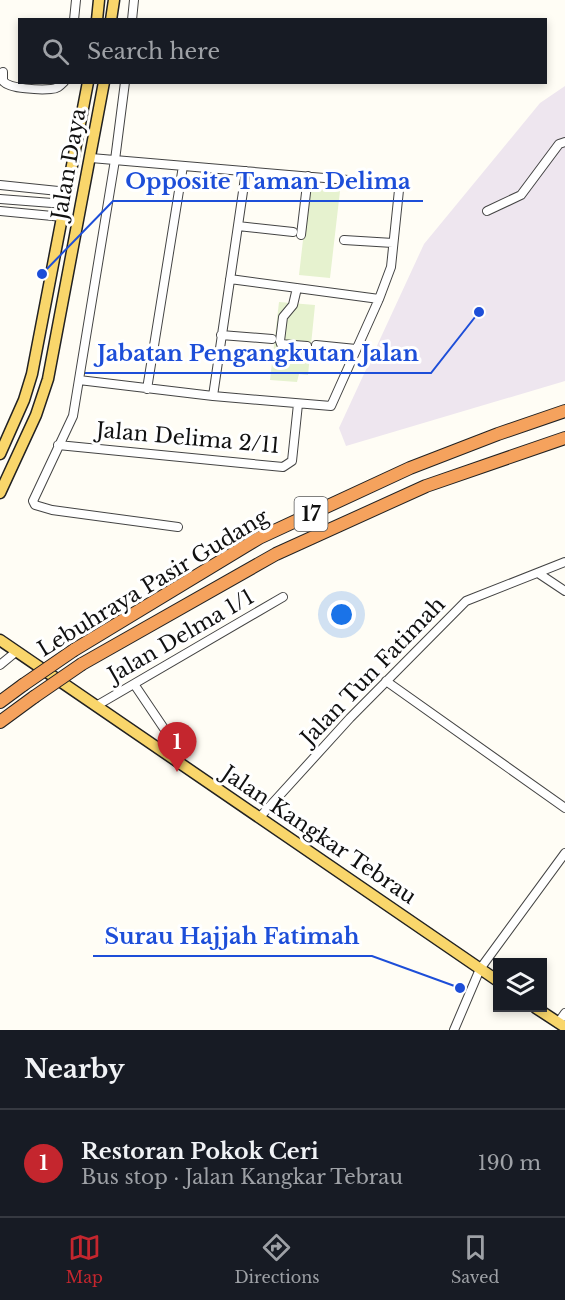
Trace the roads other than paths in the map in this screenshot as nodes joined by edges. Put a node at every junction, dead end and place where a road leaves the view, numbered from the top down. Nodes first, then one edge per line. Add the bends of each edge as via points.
1 (75, 0) edge
2 (99, 0) edge
3 (114, 0) edge
4 (135, 0) edge
5 (74, 18) edge
6 (97, 18) edge
7 (111, 18) edge
8 (132, 18) edge
9 (3, 72) dead end
10 (62, 84) edge
11 (88, 84) edge
12 (104, 84) edge
13 (125, 84) edge
14 (565, 142) edge
15 (91, 158) junction
16 (116, 160) junction
17 (183, 166) junction
18 (246, 171) junction
19 (308, 176) junction
20 (0, 185) edge
21 (68, 192) junction
22 (0, 199) edge
23 (65, 204) junction
24 (0, 211) edge
25 (487, 211) dead end
26 (63, 217) junction
27 (238, 226) junction
28 (344, 240) dead end
29 (393, 243) junction
30 (230, 279) junction
31 (297, 288) junction
32 (379, 299) junction
33 (221, 335) junction
34 (272, 339) dead end
35 (356, 349) junction
36 (79, 380) junction
37 (147, 389) junction
38 (213, 396) junction
39 (298, 404) junction
40 (565, 411) edge
41 (9, 436) junction
42 (565, 438) edge
43 (58, 445) junction
44 (18, 453) junction
45 (0, 454) edge
46 (0, 461) edge
47 (0, 483) edge
48 (0, 493) edge
49 (178, 527) dead end
50 (565, 562) edge
51 (538, 573) junction
52 (565, 591) edge
53 (283, 597) dead end
54 (0, 640) edge
55 (17, 651) junction
56 (0, 665) edge
57 (386, 681) junction
58 (134, 684) junction
59 (0, 702) edge
60 (96, 706) junction
61 (0, 722) edge
62 (165, 730) dead end
63 (565, 808) edge
64 (259, 818) junction
65 (565, 853) edge
66 (480, 969) junction
67 (493, 978) edge
68 (542, 1012) edge
69 (565, 1013) edge
70 (562, 1025) edge
71 (454, 1030) edge

1 - 5 street
2 - 6 main road
3 - 7 main road
4 - 8 street
9 - 10 street via 3,81 10,86 50,89
11 - 21 main road, Jalan Daya
12 - 15 main road, Jalan Daya
13 - 16 street
14 - 25 street via 559,144 521,195
15 - 16 street
15 - 44 main road, Jalan Daya via 48,379
16 - 17 street
16 - 36 street
17 - 18 street
17 - 37 street
18 - 19 street
18 - 27 street
19 - 27 street via 297,233
19 - 29 street via 398,186
20 - 21 street
21 - 23 main road, Jalan Daya
22 - 23 street
23 - 26 main road, Jalan Daya
24 - 26 street
26 - 41 main road, Jalan Daya via 32,374
27 - 30 street
28 - 29 street
29 - 32 street via 391,267
30 - 31 street
30 - 33 street
31 - 32 street
31 - 35 street via 293,305 283,317 280,341 285,345
32 - 35 street
33 - 34 street
33 - 38 street
35 - 39 street via 332,405
36 - 37 street
36 - 43 street via 73,416
37 - 38 street
38 - 39 street
39 - 43 street, Jalan Delima 2/11 via 292,461 283,467
40 - 59 highway, Lebuhraya Pasir Gudang / 17, bridge via 410,468 259,538 74,650
41 - 45 main road, Jalan Daya
41 - 46 main road
42 - 61 highway, Lebuhraya Pasir Gudang / 17, bridge via 426,486 286,549 82,664
43 - 49 street via 33,501 35,506
44 - 47 main road
44 - 48 main road, Jalan Daya
50 - 51 street, Jalan Tun Fatimah
51 - 52 street
51 - 57 street, Jalan Tun Fatimah via 466,601
53 - 58 street, Jalan Delma 1/1
54 - 55 main road, Jalan Kangkar Tebrau
55 - 56 street
55 - 60 main road, Jalan Kangkar Tebrau
57 - 63 street
57 - 64 street, Jalan Tun Fatimah
58 - 60 street, Jalan Delma 1/1
58 - 62 street
60 - 64 main road, Jalan Kangkar Tebrau
64 - 66 main road, Jalan Kangkar Tebrau
65 - 66 street
66 - 67 main road, Jalan Kangkar Tebrau
66 - 71 street
68 - 70 main road
69 - 70 street

